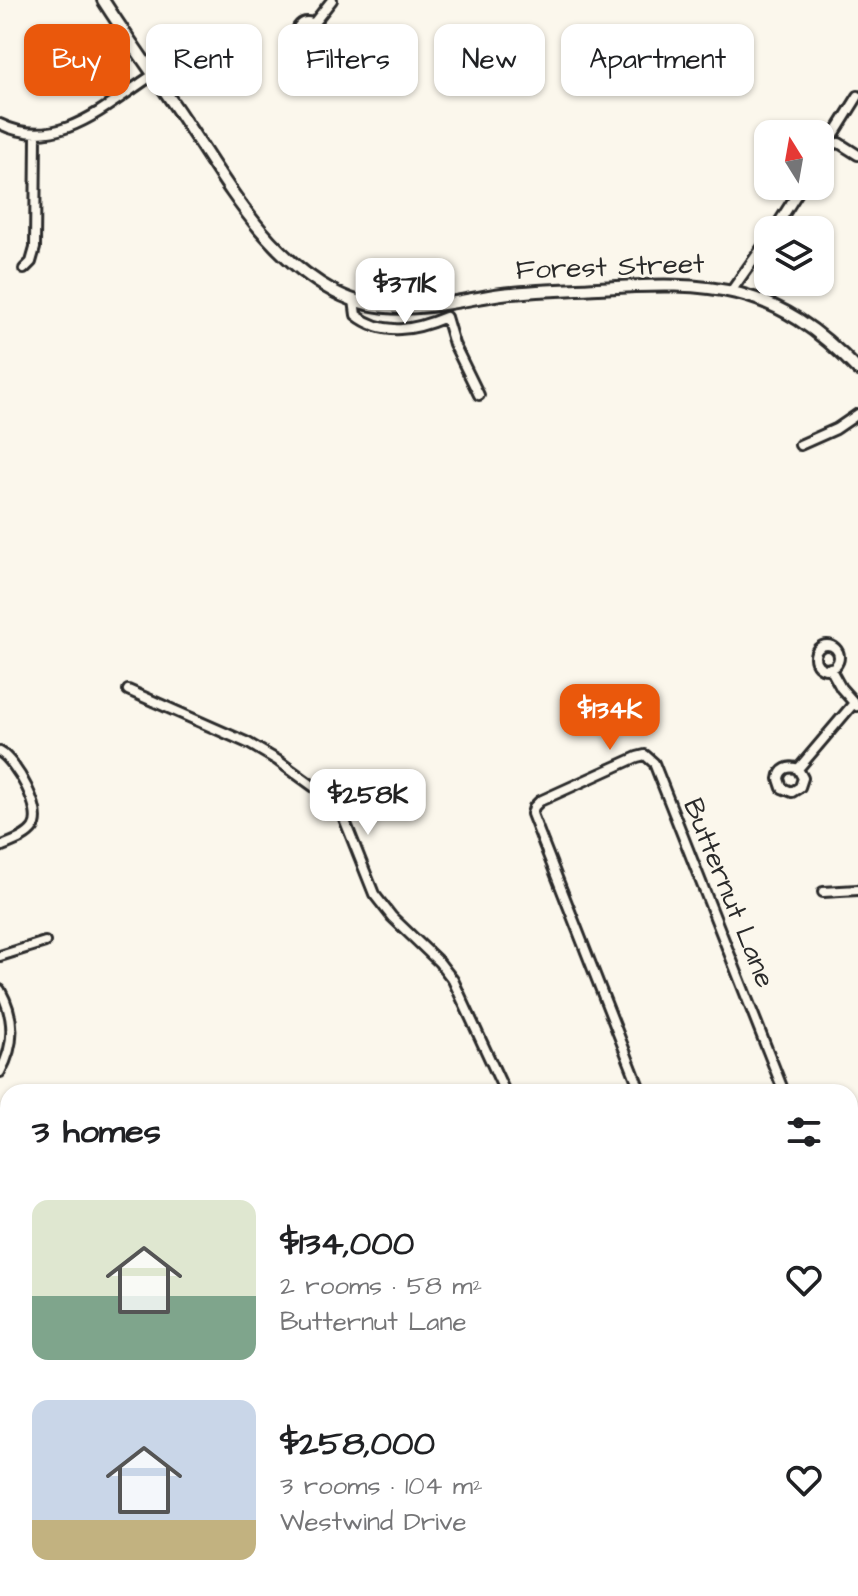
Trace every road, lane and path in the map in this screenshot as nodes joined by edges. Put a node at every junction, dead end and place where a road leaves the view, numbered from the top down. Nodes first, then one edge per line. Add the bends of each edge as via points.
1 (103, 0) edge
2 (332, 0) edge
3 (313, 24) dead end
4 (146, 64) edge
5 (146, 79) edge
6 (167, 96) edge
7 (858, 96) edge
8 (0, 124) edge
9 (36, 135) junction
10 (834, 137) edge
11 (834, 144) edge
12 (858, 155) edge
13 (754, 259) edge
14 (24, 269) dead end
15 (732, 290) junction
16 (354, 300) junction
17 (444, 311) junction
18 (858, 370) edge
19 (479, 395) dead end
20 (858, 414) edge
21 (800, 445) dead end
22 (830, 668) dead end
23 (128, 690) dead end
24 (856, 704) edge
25 (0, 752) edge
26 (798, 769) dead end
27 (0, 847) edge
28 (858, 890) edge
29 (823, 892) dead end
30 (45, 942) dead end
31 (0, 956) edge
32 (0, 990) edge
33 (0, 1072) edge
34 (501, 1084) edge
35 (638, 1084) edge
36 (781, 1084) edge

1 - 4 street, Forest Street
2 - 3 street
5 - 9 street via 68,129
6 - 16 street, Forest Street via 258,230 306,273
7 - 10 street
8 - 9 street
9 - 14 street via 35,248
11 - 12 street
13 - 15 street
15 - 17 street, Forest Street via 688,284 502,294
15 - 18 street, Forest Street via 807,324
16 - 17 street, Forest Street via 393,309
16 - 17 street via 356,315 381,328 417,328
17 - 19 street
20 - 21 street
22 - 24 street
23 - 34 street via 248,743 335,802 374,894 453,980
24 - 26 street
25 - 27 street via 12,761 37,817 27,834
28 - 29 street
30 - 31 street
32 - 33 street via 12,1036
35 - 36 street, Butternut Lane via 532,814 540,801 645,755 654,763

